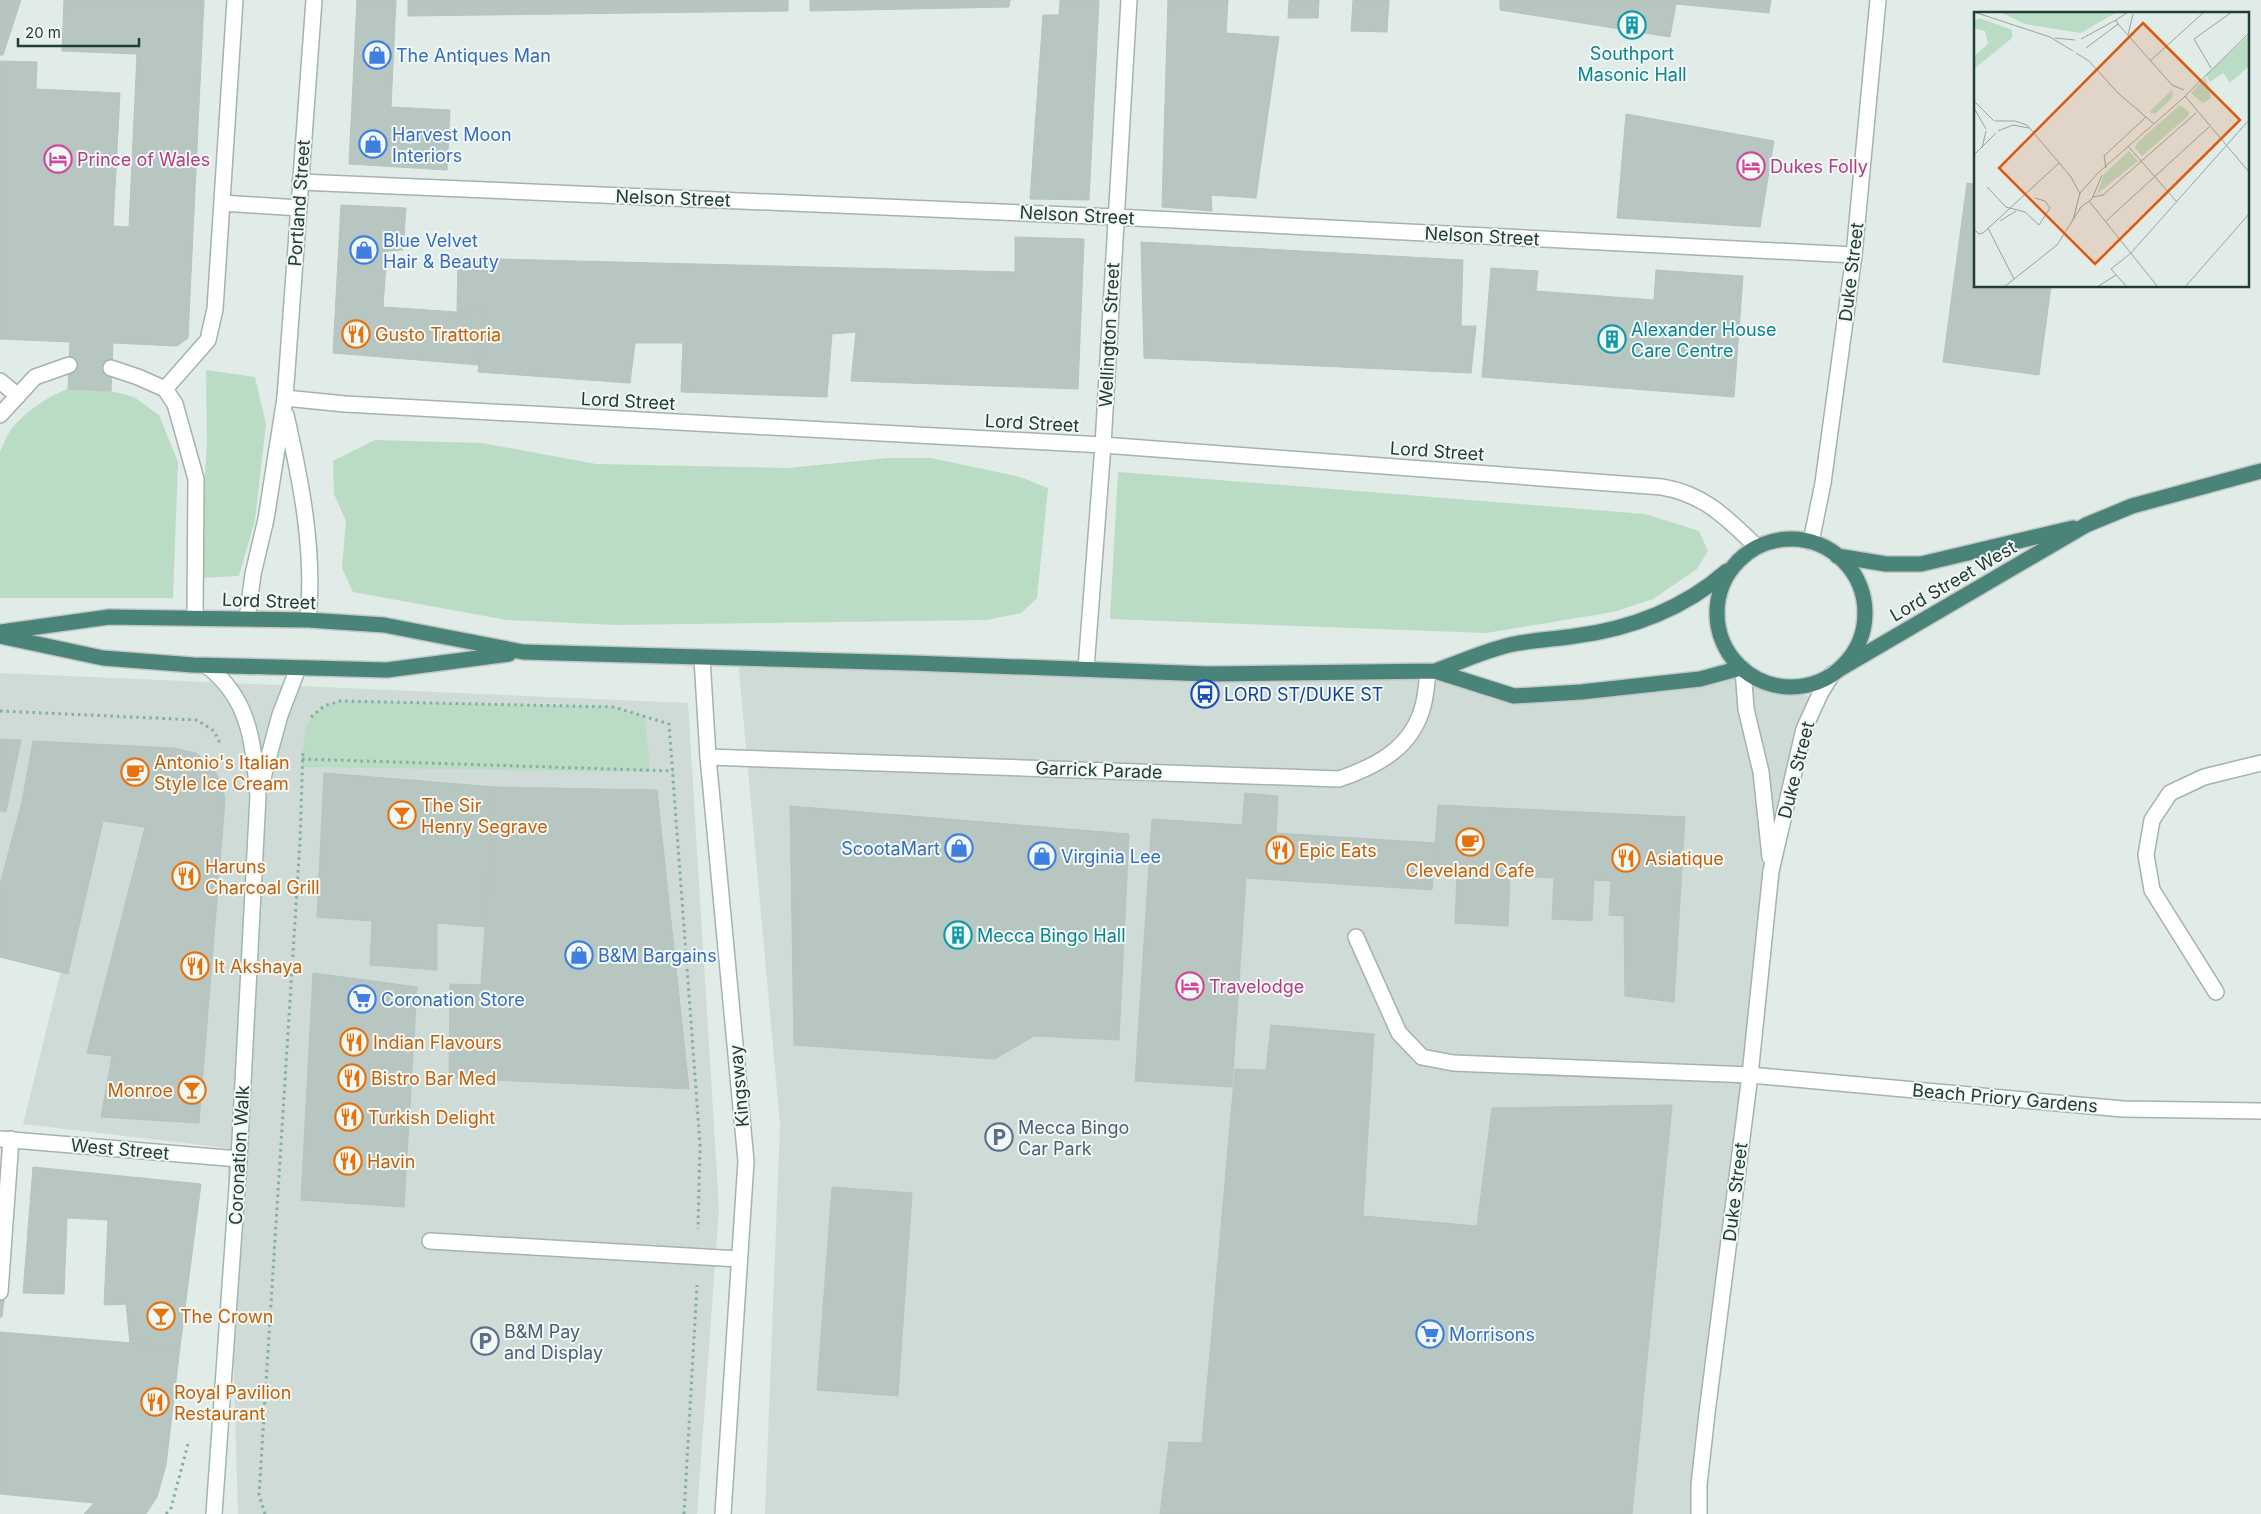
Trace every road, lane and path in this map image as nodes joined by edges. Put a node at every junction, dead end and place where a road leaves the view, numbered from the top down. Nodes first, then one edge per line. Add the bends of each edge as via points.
1 (235, 0) edge
2 (314, 0) edge
3 (1128, 0) edge
4 (1878, 0) edge
5 (300, 182) junction
6 (222, 203) junction
7 (299, 208) junction
8 (1116, 217) junction
9 (1854, 256) junction
10 (69, 365) dead end
11 (111, 368) dead end
12 (0, 381) edge
13 (165, 389) junction
14 (18, 396) junction
15 (285, 402) junction
16 (0, 415) edge
17 (1103, 445) junction
18 (2261, 471) edge
19 (2086, 525) junction
20 (1811, 542) junction
21 (1757, 547) junction
22 (1837, 556) junction
23 (1735, 564) junction
24 (195, 617) junction
25 (247, 618) junction
26 (308, 620) junction
27 (0, 632) edge
28 (0, 636) edge
29 (523, 652) junction
30 (702, 658) junction
31 (207, 666) junction
32 (298, 668) junction
33 (1086, 669) junction
34 (1742, 669) junction
35 (1432, 671) junction
36 (1835, 672) junction
37 (0, 710) edge
38 (307, 726) dead end
39 (303, 743) dead end
40 (224, 751) dead end
41 (708, 757) junction
42 (302, 759) junction
43 (2261, 763) edge
44 (674, 772) junction
45 (258, 796) junction
46 (1771, 871) junction
47 (1356, 937) dead end
48 (2216, 992) dead end
49 (1750, 1075) junction
50 (2261, 1111) edge
51 (6, 1139) edge
52 (239, 1159) junction
53 (430, 1241) dead end
54 (698, 1257) junction
55 (739, 1259) junction
56 (0, 1292) edge
57 (188, 1443) dead end
58 (166, 1514) edge
59 (214, 1514) edge
60 (265, 1514) edge
61 (684, 1514) edge
62 (723, 1514) edge
63 (1699, 1514) edge

1 - 6 street
2 - 5 street, Portland Street
3 - 8 street, Wellington Street
4 - 9 street, Duke Street
5 - 7 street, Portland Street
5 - 8 street, Nelson Street
6 - 7 street
6 - 13 street via 215,309 208,340
7 - 15 street, Portland Street
8 - 9 street, Nelson Street
8 - 17 street, Wellington Street
9 - 20 street, Duke Street via 1824,483
10 - 14 street via 35,377
11 - 13 street
12 - 14 street
13 - 24 street via 175,404 196,479
14 - 16 street
15 - 17 street, Lord Street
15 - 25 street, Portland Street via 266,519 252,574
15 - 26 street, Portland Street via 304,495 310,586
17 - 21 street, Lord Street via 1682,490 1703,500
17 - 33 street, Wellington Street
18 - 19 highway, Lord Street West via 2132,506
19 - 22 highway, Lord Street West via 1921,564 1886,564
19 - 36 highway, Lord Street West
20 - 21 highway via 1784,540
20 - 22 highway
21 - 23 highway
22 - 36 highway via 1856,580 1864,604 1864,618 1858,644
23 - 34 highway via 1723,583 1717,621 1726,648
23 - 35 highway, Lord Street via 1696,595 1658,614 1583,635 1512,644
24 - 25 highway, Lord Street
24 - 27 highway, Lord Street via 109,617
25 - 26 highway, Lord Street
26 - 29 highway, Lord Street via 384,625
28 - 31 highway via 102,658
29 - 30 highway, Lord Street
29 - 32 highway via 387,670
30 - 33 highway, Lord Street
30 - 41 street, Kingsway
31 - 32 highway
31 - 45 street, Coronation Walk via 228,685 244,710 254,754
32 - 45 street, Coronation Walk via 280,715
33 - 35 highway, Lord Street via 1208,674
34 - 35 highway, Lord Street via 1700,679 1514,696
34 - 36 highway via 1758,679 1780,686 1805,686
34 - 46 street, Duke Street via 1746,709 1761,772
35 - 41 street, Garrick Parade via 1423,707 1409,737 1395,752 1368,770 1339,779
36 - 46 street, Duke Street via 1820,694 1804,730
37 - 40 path via 197,720 214,731
38 - 44 path via 311,717 324,706 340,702 614,707 669,724
39 - 42 path
41 - 55 street, Kingsway via 746,1161
42 - 44 path
42 - 60 path via 300,841 259,1494
43 - 48 street via 2204,777 2170,793 2152,820 2146,855 2152,890
44 - 54 path via 700,1144
45 - 52 street, Coronation Walk
46 - 49 street, Duke Street
47 - 49 street, Beach Priory Gardens via 1399,1033 1422,1057 1453,1063
49 - 50 street, Beach Priory Gardens via 2123,1109
49 - 63 street, Duke Street via 1707,1413
51 - 52 street, West Street
51 - 56 street
52 - 59 street, Coronation Walk
53 - 54 street
54 - 55 street
54 - 61 path
55 - 62 street, Kingsway
57 - 58 path via 171,1508

